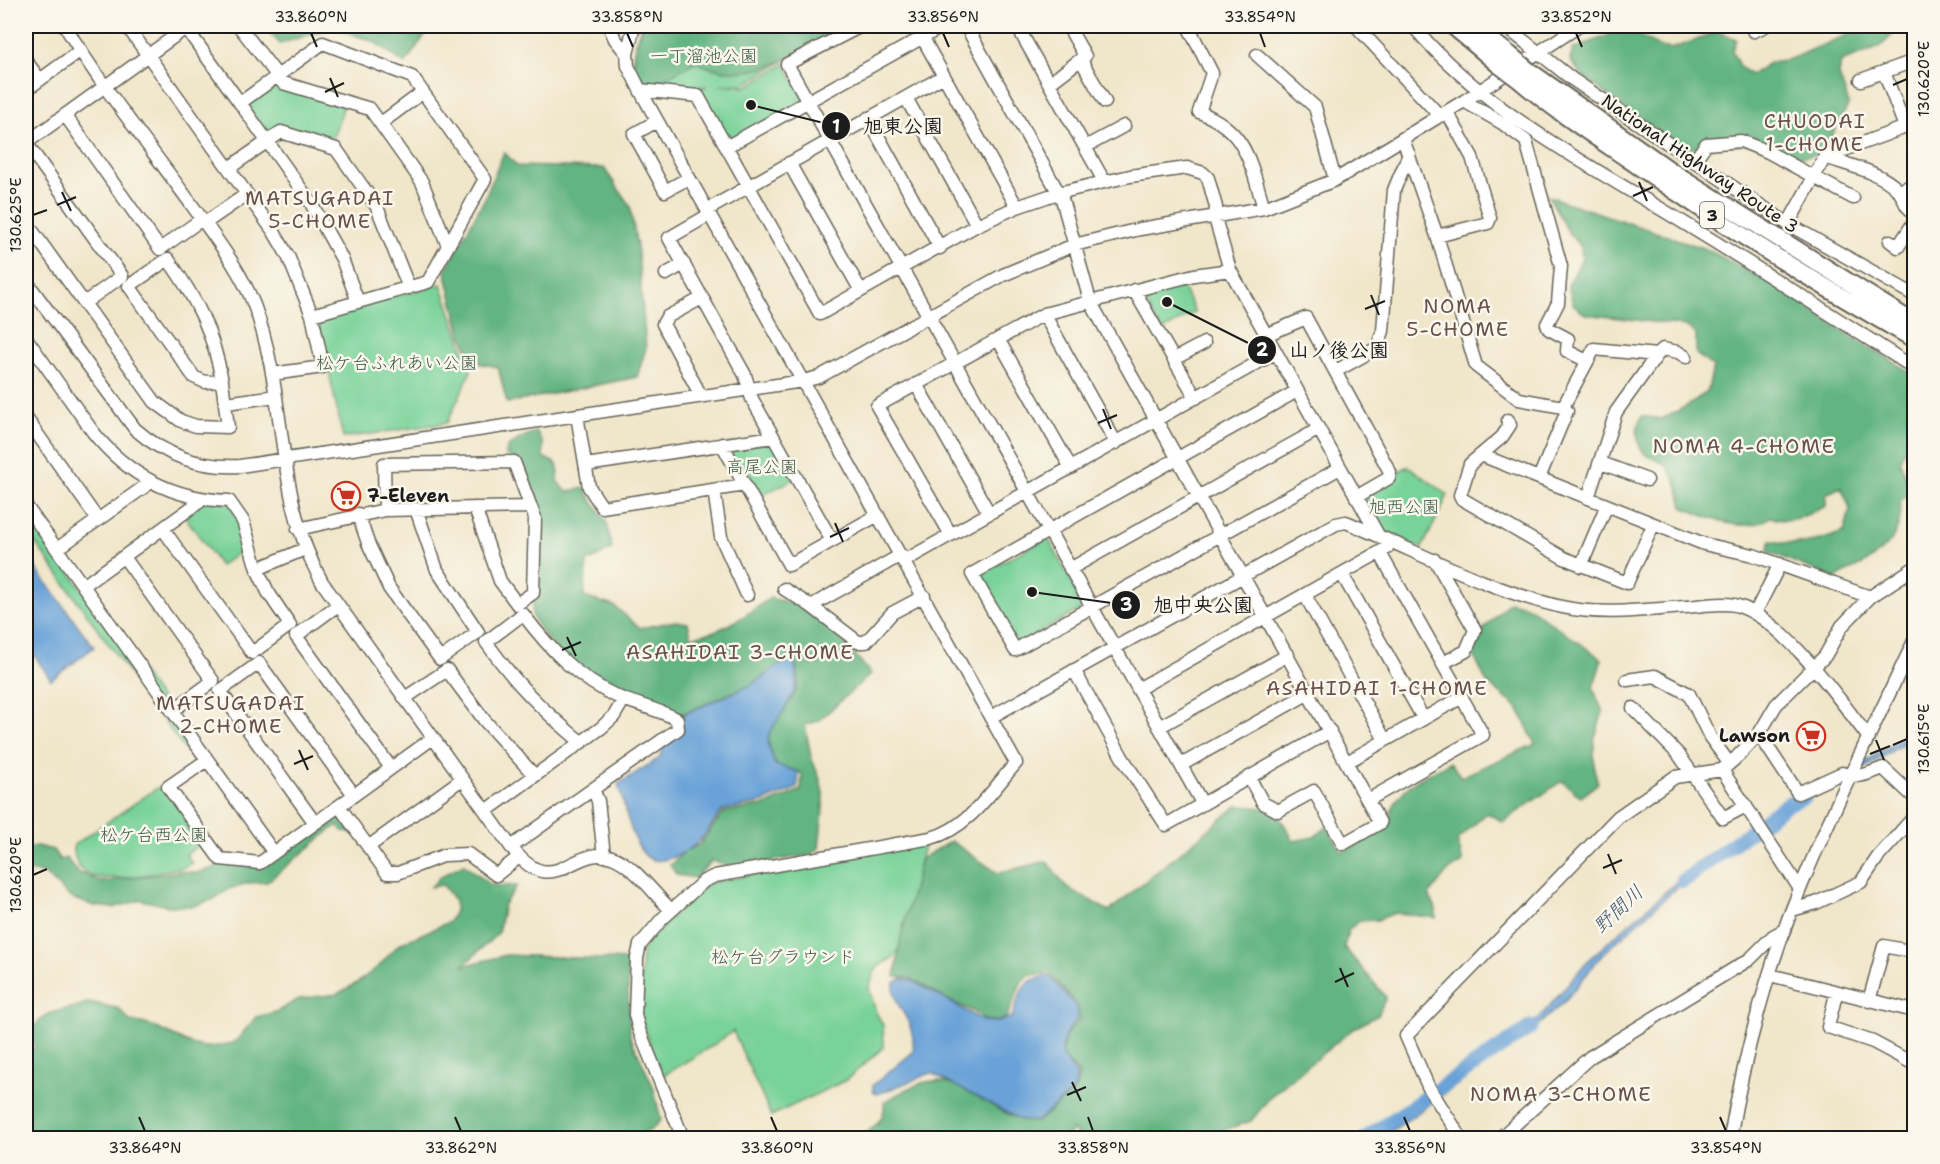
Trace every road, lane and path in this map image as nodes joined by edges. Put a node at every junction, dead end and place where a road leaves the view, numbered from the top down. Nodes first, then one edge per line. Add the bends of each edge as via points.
1 (65, 26) edge
2 (127, 26) edge
3 (239, 26) edge
4 (609, 26) edge
5 (634, 26) edge
6 (861, 26) edge
7 (943, 26) edge
8 (966, 26) edge
9 (1017, 26) edge
10 (1068, 26) edge
11 (1188, 26) edge
12 (1356, 26) edge
13 (1413, 26) edge
14 (1453, 26) edge
15 (1473, 26) edge
16 (1505, 26) edge
17 (1750, 26) edge
18 (1765, 26) edge
19 (185, 27) edge
20 (1571, 27) edge
21 (919, 31) edge
22 (81, 50) junction
23 (1539, 52) junction
24 (627, 54) junction
25 (148, 55) junction
26 (1257, 55) dead end
27 (1081, 60) junction
28 (1504, 60) junction
29 (26, 61) edge
30 (1914, 61) edge
31 (1884, 72) junction
32 (1523, 75) junction
33 (944, 76) junction
34 (276, 77) junction
35 (39, 80) junction
36 (1861, 80) dead end
37 (1050, 83) junction
38 (106, 85) junction
39 (26, 90) edge
40 (640, 90) junction
41 (423, 92) junction
42 (1478, 92) junction
43 (906, 98) junction
44 (1464, 101) junction
45 (809, 102) junction
46 (1105, 102) dead end
47 (240, 103) junction
48 (1443, 114) junction
49 (65, 115) junction
50 (868, 118) junction
51 (657, 121) junction
52 (381, 123) junction
53 (1124, 126) dead end
54 (1910, 126) edge
55 (1402, 139) junction
56 (830, 140) junction
57 (267, 141) junction
58 (26, 143) edge
59 (726, 147) junction
60 (1085, 147) junction
61 (1409, 154) junction
62 (1825, 157) junction
63 (1694, 161) junction
64 (789, 163) junction
65 (229, 168) junction
66 (689, 178) junction
67 (1813, 178) junction
68 (1335, 180) junction
69 (1104, 181) junction
70 (749, 185) junction
71 (1914, 185) edge
72 (1898, 190) junction
73 (1058, 193) junction
74 (247, 194) junction
75 (1853, 198) dead end
76 (1017, 207) junction
77 (1264, 208) junction
78 (708, 212) junction
79 (1914, 212) edge
80 (1215, 218) junction
81 (204, 221) junction
82 (26, 222) edge
83 (1914, 222) edge
84 (1788, 224) junction
85 (977, 225) junction
86 (1437, 236) junction
87 (1074, 245) junction
88 (448, 246) junction
89 (1898, 247) dead end
90 (940, 248) junction
91 (684, 264) junction
92 (902, 268) junction
93 (1230, 270) junction
94 (666, 274) dead end
95 (26, 281) edge
96 (409, 288) junction
97 (1134, 290) junction
98 (861, 291) junction
99 (1914, 295) edge
100 (702, 298) junction
101 (1090, 301) junction
102 (358, 302) junction
103 (84, 303) junction
104 (1044, 314) junction
105 (312, 315) junction
106 (928, 316) junction
107 (1914, 323) edge
108 (1266, 335) junction
109 (998, 339) junction
110 (1914, 339) edge
111 (27, 342) edge
112 (1204, 343) dead end
113 (1275, 353) junction
114 (1657, 355) junction
115 (1686, 357) dead end
116 (1174, 359) junction
117 (1587, 361) junction
118 (954, 363) junction
119 (1914, 368) edge
120 (1336, 371) junction
121 (272, 374) junction
122 (222, 381) junction
123 (803, 381) junction
124 (916, 384) junction
125 (749, 388) junction
126 (1297, 391) junction
127 (276, 396) junction
128 (701, 396) junction
129 (1196, 398) junction
130 (226, 403) junction
131 (1563, 407) junction
132 (578, 415) junction
133 (26, 418) edge
134 (1508, 420) dead end
135 (1156, 421) junction
136 (1319, 429) junction
137 (772, 436) junction
138 (1116, 442) junction
139 (722, 444) junction
140 (1481, 455) junction
141 (1177, 459) junction
142 (285, 460) junction
143 (1601, 463) junction
144 (586, 465) junction
145 (1071, 468) junction
146 (1340, 468) junction
147 (1539, 478) junction
148 (1647, 480) dead end
149 (151, 482) junction
150 (745, 485) junction
151 (714, 490) junction
152 (1028, 493) junction
153 (1356, 496) junction
154 (1198, 497) junction
155 (1588, 498) junction
156 (202, 500) junction
157 (26, 506) edge
158 (531, 507) junction
159 (1606, 507) junction
160 (475, 508) junction
161 (1363, 508) junction
162 (416, 509) junction
163 (385, 510) junction
164 (989, 513) junction
165 (358, 514) junction
166 (878, 515) junction
167 (98, 520) junction
168 (1340, 522) junction
169 (1653, 525) junction
170 (163, 529) junction
171 (298, 529) junction
172 (1049, 531) junction
173 (951, 535) junction
174 (1220, 535) junction
175 (1377, 535) junction
176 (832, 541) junction
177 (1394, 542) junction
178 (57, 549) junction
179 (305, 549) junction
180 (1380, 553) junction
181 (124, 557) junction
182 (902, 558) junction
183 (1435, 560) junction
184 (1780, 564) junction
185 (1581, 566) junction
186 (1914, 568) edge
187 (257, 569) junction
188 (1070, 569) junction
189 (1342, 574) junction
190 (1243, 576) junction
191 (83, 586) junction
192 (784, 589) dead end
193 (747, 595) dead end
194 (1305, 595) junction
195 (924, 596) junction
196 (1870, 597) junction
197 (338, 606) junction
198 (811, 606) junction
199 (1092, 607) junction
200 (1755, 613) junction
201 (1266, 617) junction
202 (1914, 641) edge
203 (1114, 648) junction
204 (1288, 655) junction
205 (1443, 663) junction
206 (1074, 670) junction
207 (1814, 670) junction
208 (1627, 680) dead end
209 (1138, 689) junction
210 (1309, 693) junction
211 (1462, 697) junction
212 (405, 698) junction
213 (624, 699) junction
214 (1633, 708) dead end
215 (172, 711) junction
216 (991, 717) junction
217 (1423, 718) junction
218 (1160, 727) junction
219 (1330, 731) junction
220 (1759, 734) junction
221 (433, 738) junction
222 (1869, 738) junction
223 (1385, 740) junction
224 (581, 742) junction
225 (207, 760) junction
226 (1347, 762) junction
227 (1181, 765) junction
228 (1726, 767) junction
229 (391, 768) junction
230 (1691, 774) junction
231 (534, 775) junction
232 (1249, 777) junction
233 (1852, 777) junction
234 (462, 779) junction
235 (593, 789) junction
236 (354, 795) junction
237 (1914, 797) edge
238 (1368, 800) junction
239 (1202, 803) junction
240 (339, 806) junction
241 (1746, 806) junction
242 (486, 811) junction
243 (1914, 817) edge
244 (315, 823) junction
245 (368, 847) junction
246 (515, 852) junction
247 (274, 853) junction
248 (604, 856) junction
249 (1800, 889) junction
250 (671, 910) junction
251 (1792, 910) junction
252 (1784, 930) junction
253 (1914, 952) edge
254 (1770, 975) junction
255 (1836, 994) junction
256 (1869, 1002) junction
257 (1914, 1011) edge
258 (1914, 1064) edge
259 (683, 1138) edge
260 (1461, 1138) edge
261 (1500, 1138) edge
262 (1730, 1138) edge

1 - 22 street
2 - 25 street
3 - 34 street
4 - 24 street
5 - 24 street
6 - 45 street via 787,64
7 - 21 street
8 - 73 street
9 - 37 street
10 - 27 street via 1085,56
11 - 77 street via 1212,73 1199,112 1232,130 1249,162
12 - 48 street
13 - 42 street
14 - 28 highway, National Highway Route 3 / 3
15 - 28 highway, National Highway Route 3 / 3
16 - 23 street
17 - 18 street via 1754,31
19 - 25 street
19 - 47 street
20 - 23 street
21 - 33 street
21 - 45 street
22 - 35 street
22 - 38 street
23 - 42 street
23 - 63 street via 1572,79
24 - 40 street via 628,66
25 - 38 street
25 - 65 street
26 - 68 street via 1315,107
27 - 37 street
27 - 46 street
28 - 32 highway, National Highway Route 3 / 3, bridge
29 - 35 street
30 - 31 street
31 - 36 street
31 - 54 street
32 - 107 highway, National Highway Route 3 / 3
32 - 110 highway, National Highway Route 3 / 3 via 1550,106 1665,185
33 - 43 street
33 - 76 street
34 - 41 street via 323,43 412,78
34 - 47 street
34 - 52 street via 283,83 370,109
35 - 39 street
37 - 60 street
38 - 49 street
38 - 81 street
40 - 51 street
40 - 59 street via 698,96
41 - 52 street
41 - 88 street via 485,179
42 - 44 street
42 - 119 street via 1546,140 1756,266
43 - 50 street
43 - 85 street
44 - 48 street
44 - 117 street via 1526,141 1561,266 1558,303 1547,324 1568,339 1566,351
45 - 56 street
45 - 59 street
47 - 57 street
48 - 55 street
48 - 86 street via 1472,157 1490,219 1488,223
49 - 58 street
49 - 81 street via 160,249
50 - 56 street
50 - 90 street
51 - 66 street
51 - 66 street via 634,134 665,191
52 - 88 street via 422,182
53 - 60 street
54 - 62 street
55 - 61 street
55 - 68 street
56 - 64 street
56 - 92 street
57 - 65 street
57 - 96 street via 281,132 336,149 377,207
57 - 102 street via 330,234
58 - 103 street via 122,276
59 - 70 street
60 - 69 street
61 - 86 street
61 - 120 street via 1394,190 1383,331 1377,348
62 - 67 street
62 - 72 street via 1881,179
63 - 67 street via 1706,144 1741,141
63 - 84 street
64 - 70 street
64 - 98 street
65 - 74 street
66 - 78 street
67 - 75 street
67 - 84 street
68 - 77 street
69 - 73 street
69 - 80 street via 1187,168 1208,178
70 - 78 street
70 - 98 street via 820,314
71 - 72 street
72 - 79 street via 1906,208
73 - 76 street
73 - 87 street
74 - 81 street
74 - 105 street via 288,256
76 - 85 street
77 - 80 street
78 - 91 street via 669,237
78 - 123 street
80 - 87 street via 1140,229
80 - 93 street
81 - 121 street via 250,295
82 - 103 street
83 - 89 street
84 - 99 street
85 - 90 street
86 - 131 street via 1476,366 1519,399
87 - 101 street
87 - 106 street via 1003,275
88 - 96 street via 428,282
90 - 92 street
91 - 94 street
91 - 100 street
92 - 98 street
92 - 106 street
93 - 97 street
93 - 108 street
95 - 142 street via 122,414 158,448 189,462 222,467
96 - 102 street
97 - 101 street
97 - 116 street
100 - 125 street
100 - 128 street via 667,317 663,324
101 - 104 street
101 - 135 street
102 - 105 street
103 - 130 street via 143,386 168,414 196,426 228,427
104 - 109 street
104 - 138 street
105 - 121 street via 323,367
106 - 118 street
106 - 123 street
108 - 113 street
108 - 120 street via 1306,318
109 - 118 street
109 - 145 street
111 - 149 street via 105,447
112 - 116 street
113 - 126 street
113 - 129 street
114 - 115 street via 1663,349
114 - 117 street via 1594,349
114 - 143 street via 1616,412
116 - 129 street
117 - 131 street
118 - 124 street
118 - 152 street
120 - 153 street via 1390,472 1389,478
121 - 127 street
122 - 122 street via 205,382 194,376 129,286 168,259 201,311 215,345
122 - 130 street
123 - 125 street
123 - 166 street
124 - 164 street
124 - 173 street via 877,406
125 - 128 street
125 - 137 street
126 - 136 street
126 - 141 street
127 - 130 street
127 - 142 street
128 - 132 street
129 - 135 street
131 - 147 street via 1567,411
132 - 142 street
132 - 144 street
133 - 167 street
134 - 140 street via 1510,425 1502,437
135 - 138 street
135 - 141 street
136 - 146 street
136 - 154 street
137 - 139 street
137 - 176 street
138 - 145 street
139 - 144 street
139 - 150 street
140 - 147 street
140 - 185 street via 1470,464 1462,499
141 - 154 street
141 - 172 street
142 - 171 street
143 - 148 street
143 - 155 street
144 - 151 street via 589,487 602,507
145 - 152 street
146 - 153 street
146 - 174 street
147 - 155 street
149 - 156 street
149 - 167 street
150 - 151 street
150 - 176 street via 789,565
151 - 193 street via 721,537
152 - 164 street
152 - 172 street
153 - 161 street
154 - 174 street
154 - 188 street
155 - 159 street
156 - 170 street
156 - 187 street via 229,501 243,521
157 - 178 street
158 - 160 street
158 - 160 street via 535,518 533,593 516,604 500,581
158 - 163 street via 514,462 384,464
159 - 169 street
159 - 185 street
160 - 162 street
161 - 168 street
161 - 175 street
162 - 163 street
162 - 165 street via 437,570 478,632 440,659 388,588
163 - 165 street
164 - 173 street
165 - 171 street
166 - 176 street
166 - 182 street
167 - 178 street
168 - 175 street
168 - 190 street
169 - 184 street via 1704,544
169 - 185 street via 1627,583
170 - 181 street
170 - 187 street via 252,653 290,626
171 - 179 street
172 - 188 street
172 - 199 street via 972,574 1015,650
173 - 182 street
174 - 190 street
174 - 199 street
175 - 177 street
177 - 180 street
177 - 183 street
178 - 191 street
179 - 187 street
179 - 197 street
180 - 189 street
180 - 205 street
181 - 191 street
181 - 215 street via 213,681
182 - 195 street
182 - 198 street
183 - 200 street via 1517,595 1564,607 1593,611 1720,604
183 - 205 street via 1475,630 1466,651
184 - 196 street
184 - 200 street
186 - 196 street
188 - 199 street
189 - 194 street
189 - 217 street
190 - 201 street
190 - 203 street
191 - 215 street
192 - 198 street
194 - 201 street
194 - 223 street
195 - 198 street via 892,614 867,642 858,642
195 - 216 street
196 - 207 street via 1842,626
197 - 212 street
197 - 229 street via 296,636
199 - 203 street
200 - 207 street
201 - 204 street
201 - 209 street
202 - 222 street
203 - 206 street
203 - 209 street
204 - 210 street
204 - 218 street
205 - 211 street
206 - 216 street
206 - 239 street via 1122,757 1166,825
207 - 220 street via 1776,705
207 - 222 street
208 - 228 street via 1655,676 1689,694
209 - 218 street
210 - 219 street
210 - 227 street
211 - 217 street
211 - 238 street via 1483,735
212 - 221 street
212 - 231 street via 447,670 485,722
213 - 224 street via 614,716
213 - 224 street via 586,680 564,663 523,614 486,642 536,705
213 - 235 street via 677,719 678,729
214 - 230 street
215 - 225 street
216 - 250 street via 1016,763 951,831 931,838 715,876
217 - 223 street
218 - 227 street
219 - 226 street
219 - 232 street
220 - 228 street
220 - 233 street via 1798,793 1842,773
221 - 229 street
221 - 234 street
222 - 233 street
223 - 226 street
224 - 231 street
225 - 247 street
225 - 247 street via 168,787 220,859 260,864
226 - 238 street
227 - 239 street
228 - 230 street
228 - 241 street
229 - 236 street
230 - 241 street via 1723,818
230 - 260 street via 1665,783 1618,818 1406,1036 1428,1086
231 - 242 street
232 - 238 street via 1263,802 1278,811 1314,792 1343,844 1380,823
232 - 239 street
233 - 237 street via 1883,768
233 - 249 street
234 - 242 street
234 - 245 street
235 - 246 street
235 - 248 street
236 - 240 street
236 - 244 street via 259,663 249,670 220,691
240 - 244 street
240 - 245 street
241 - 249 street
242 - 246 street
243 - 251 street via 1861,882
244 - 247 street
245 - 246 street via 387,873 392,874 446,855 468,854 496,874
246 - 248 street via 534,869 551,872
248 - 250 street via 621,862
249 - 251 street
250 - 259 street via 648,933 638,952 635,1016
251 - 252 street
252 - 254 street
252 - 261 street via 1750,959 1590,1057
253 - 256 street via 1884,946
254 - 255 street
254 - 262 street
255 - 256 street
255 - 258 street via 1828,1027 1873,1042
256 - 257 street

